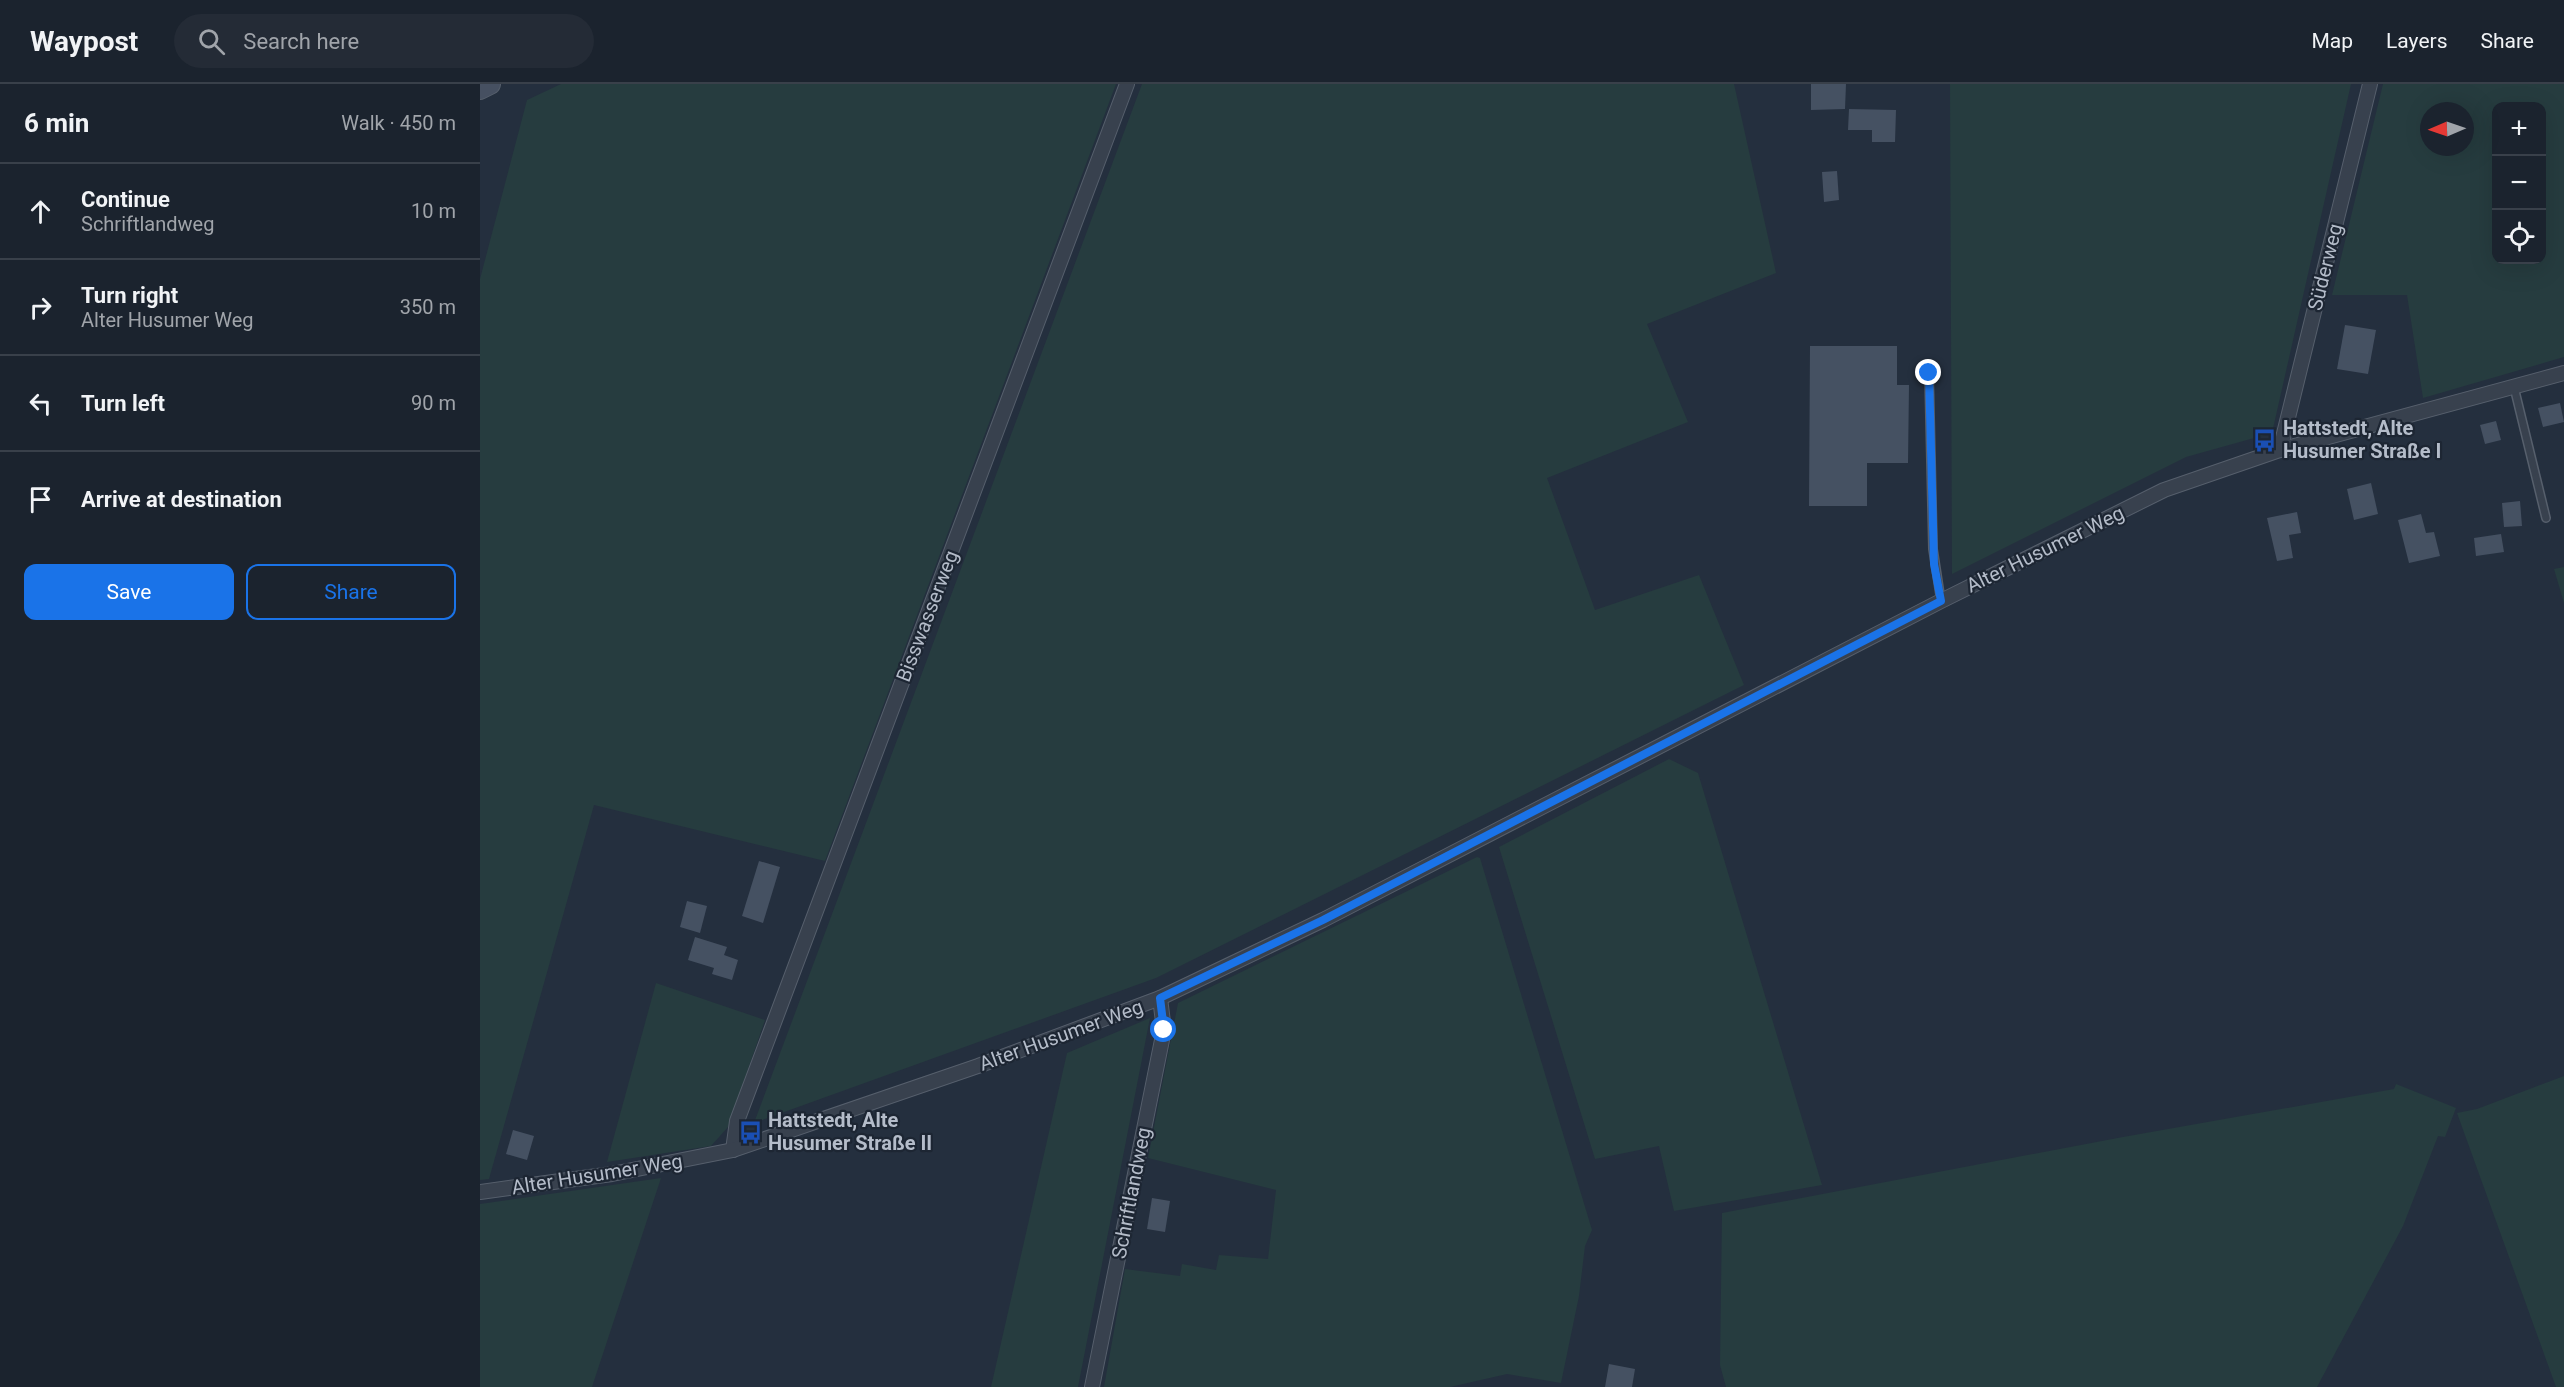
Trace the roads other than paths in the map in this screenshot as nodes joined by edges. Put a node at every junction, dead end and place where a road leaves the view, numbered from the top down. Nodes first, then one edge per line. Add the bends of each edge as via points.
1 (490, 84) edge
2 (1126, 84) edge
3 (2370, 84) edge
4 (480, 89) edge
5 (1929, 373) dead end
6 (2564, 374) edge
7 (2514, 387) junction
8 (2280, 450) junction
9 (2546, 518) dead end
10 (1941, 601) junction
11 (1160, 998) junction
12 (733, 1150) junction
13 (480, 1192) edge
14 (1092, 1387) edge

1 - 4 main road
2 - 12 street, Bisswasserweg via 742,1110
3 - 8 street, Süderweg
5 - 10 lane via 1934,556
6 - 7 street, Alter Husumer Weg
7 - 8 street, Alter Husumer Weg
7 - 9 lane
8 - 10 street, Alter Husumer Weg via 2164,490
10 - 11 street, Alter Husumer Weg via 1323,920
11 - 12 street, Alter Husumer Weg via 978,1066
11 - 14 street, Schriftlandweg via 1164,1030
12 - 13 street, Alter Husumer Weg via 612,1174

